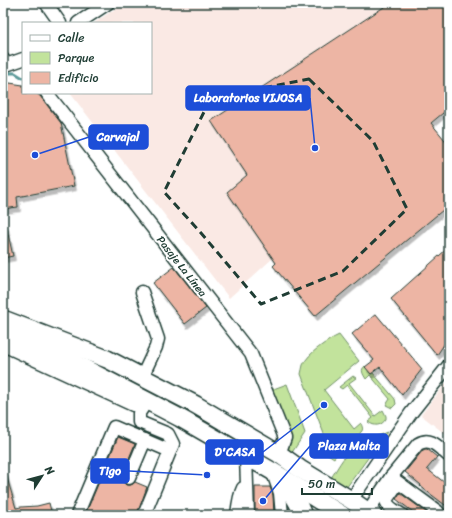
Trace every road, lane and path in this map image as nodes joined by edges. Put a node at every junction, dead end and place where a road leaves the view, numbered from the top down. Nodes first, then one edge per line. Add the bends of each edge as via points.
1 (46, 3) edge
2 (108, 3) edge
3 (59, 22) edge
4 (80, 22) edge
5 (3, 59) edge
6 (22, 59) edge
7 (48, 94) edge
8 (142, 292) dead end
9 (3, 319) edge
10 (3, 333) edge
11 (3, 345) edge
12 (449, 365) edge
13 (142, 377) junction
14 (147, 401) junction
15 (145, 440) junction
16 (170, 451) junction
17 (279, 454) junction
18 (246, 456) junction
19 (449, 456) edge
20 (272, 471) junction
21 (129, 478) dead end
22 (395, 480) junction
23 (246, 484) junction
24 (351, 500) junction
25 (370, 513) edge
26 (77, 515) edge
27 (144, 515) edge
28 (237, 515) edge
29 (248, 515) edge
30 (282, 515) edge
31 (303, 515) edge
32 (342, 515) edge
33 (402, 515) edge
34 (439, 515) edge

1 - 3 street
2 - 4 street
5 - 6 street via 6,65
7 - 17 street, Pasaje La Línea via 251,354 285,438
8 - 13 street via 158,339
9 - 13 highway via 107,359
10 - 14 highway via 84,368
11 - 14 street via 133,404
12 - 24 street via 411,413
13 - 17 highway via 196,405
14 - 16 street via 139,413 139,422 168,434 173,444
14 - 18 highway
15 - 16 street
15 - 21 street
15 - 26 street via 114,427
16 - 27 street
17 - 24 highway
18 - 20 highway
18 - 23 street
19 - 22 street via 429,441 423,441 418,444
20 - 30 street via 280,493
20 - 31 highway via 297,500
20 - 32 highway
22 - 25 street
22 - 33 street via 386,503
22 - 34 street
23 - 28 street
23 - 29 street
24 - 25 highway

